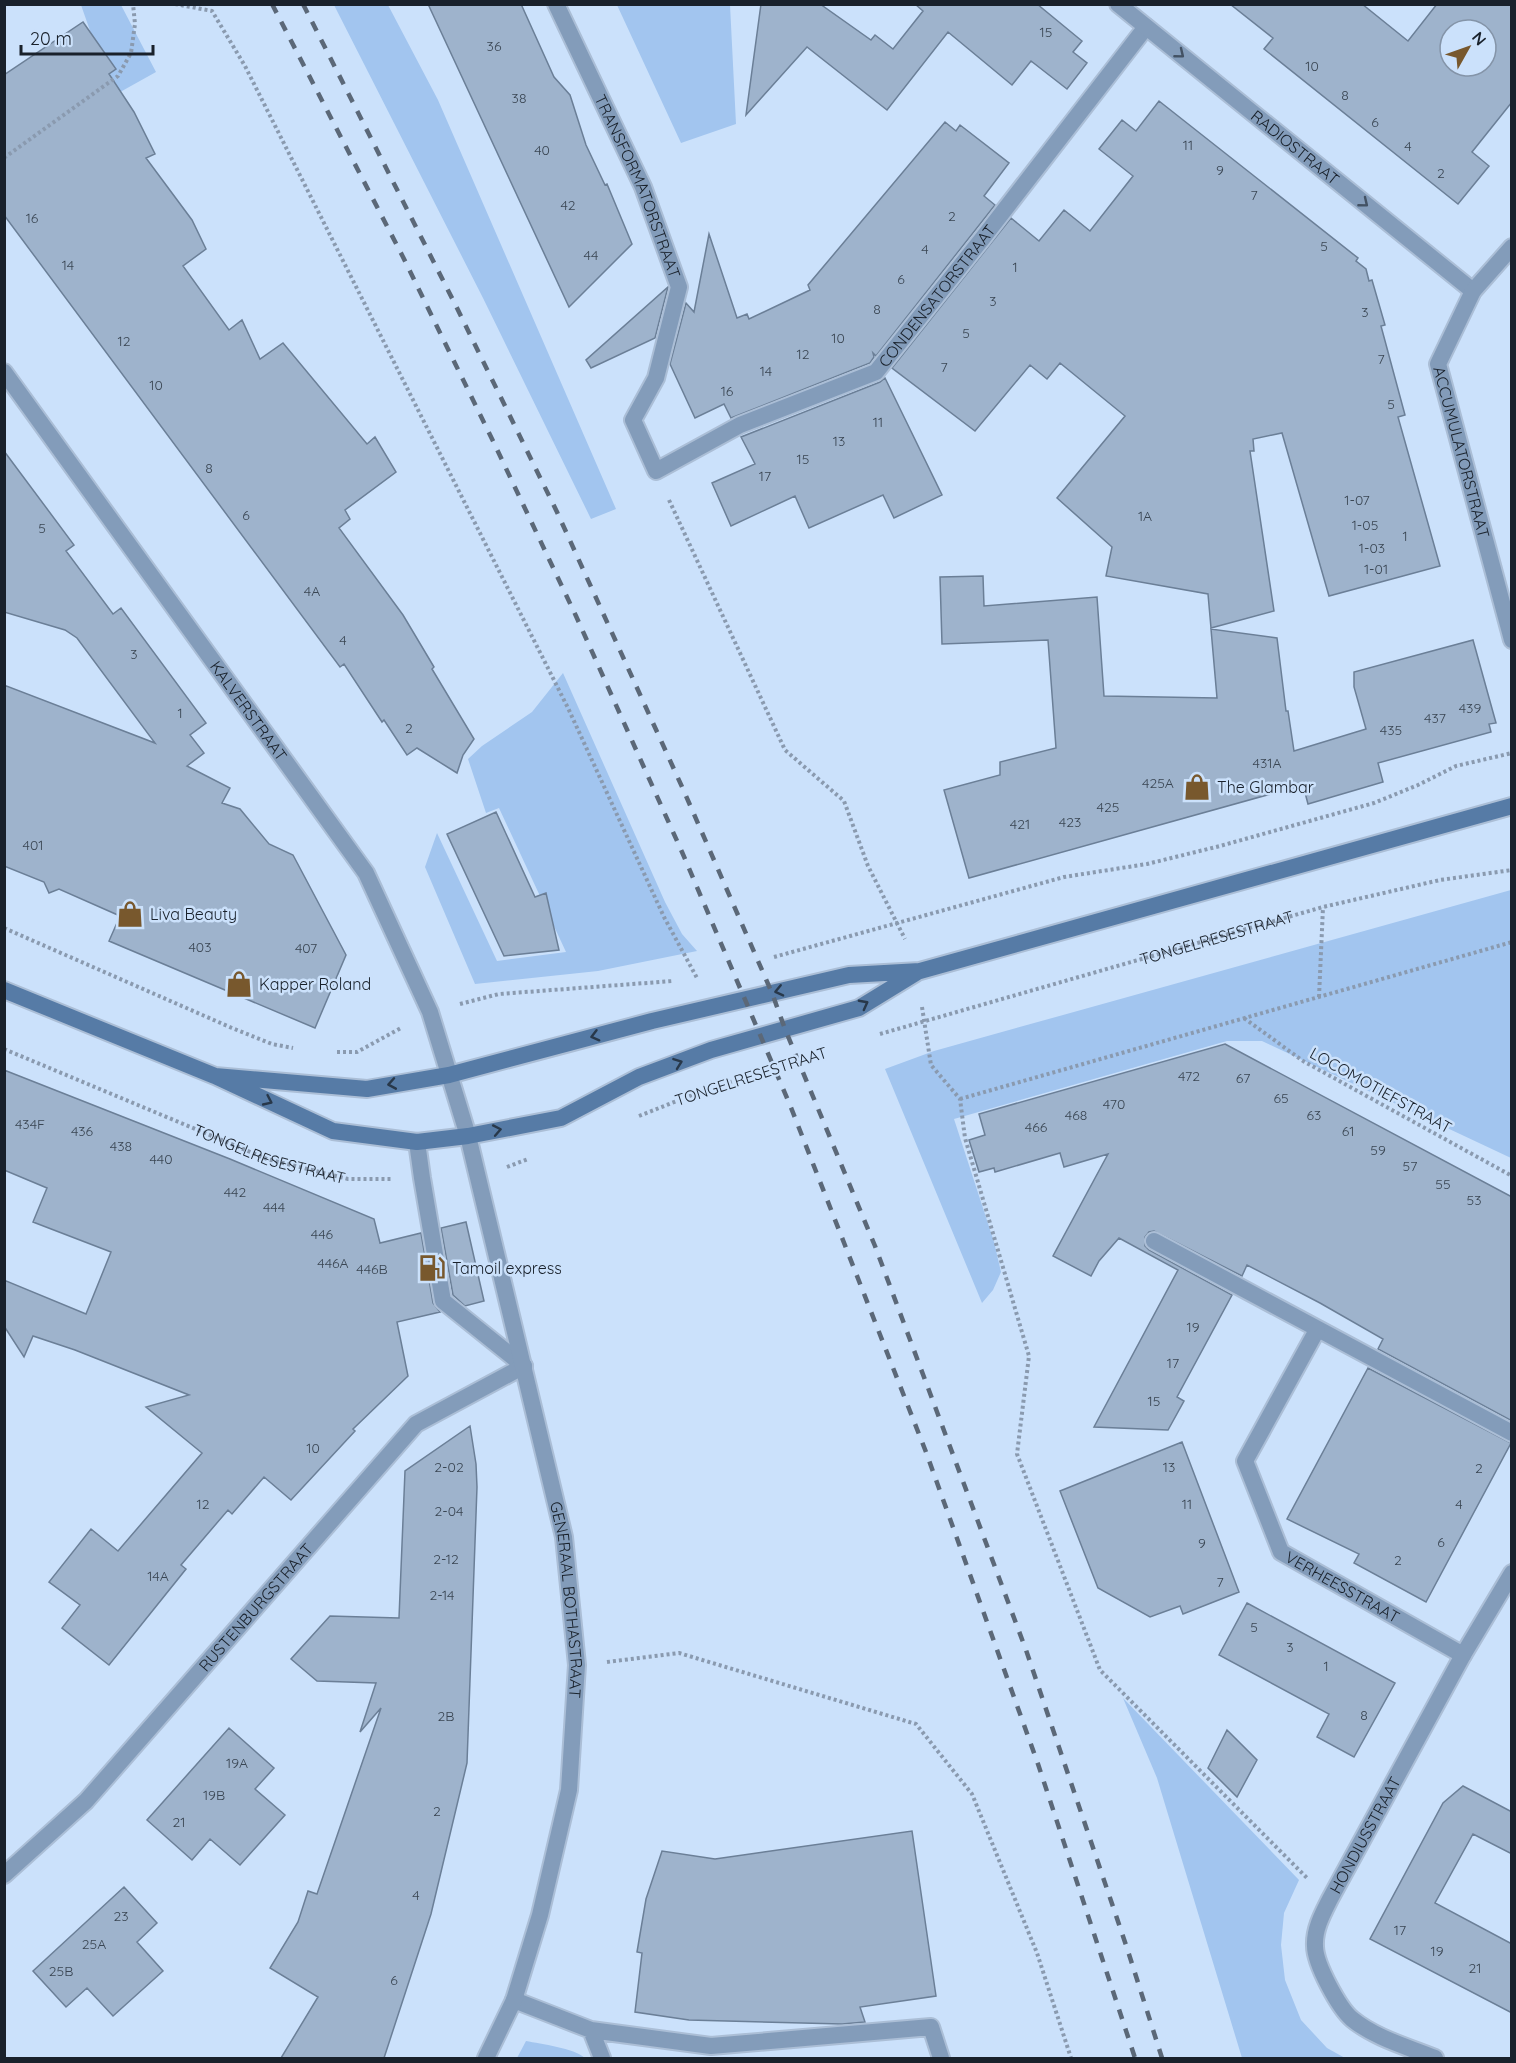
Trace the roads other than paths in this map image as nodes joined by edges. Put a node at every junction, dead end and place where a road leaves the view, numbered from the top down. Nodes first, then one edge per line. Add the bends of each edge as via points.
1 (556, 4) edge
2 (1118, 4) edge
3 (1146, 27) junction
4 (1512, 247) edge
5 (1473, 291) junction
6 (4, 372) edge
7 (656, 471) joint
8 (1512, 640) edge
9 (1512, 806) edge
10 (920, 971) junction
11 (4, 990) edge
12 (449, 1075) junction
13 (215, 1076) junction
14 (468, 1136) junction
15 (417, 1142) junction
16 (1154, 1241) dead end
17 (1317, 1330) junction
18 (524, 1366) junction
19 (1512, 1433) edge
20 (1512, 1573) edge
21 (1505, 1599) edge
22 (1463, 1655) junction
23 (6, 1871) edge
24 (514, 2000) junction
25 (591, 2030) junction
26 (486, 2058) edge
27 (602, 2058) edge
28 (941, 2058) edge
29 (1435, 2058) edge

1 - 7 street, TRANSFORMATORSTRAAT via 643,187 679,287 656,378 633,420
2 - 3 street, RADIOSTRAAT
3 -> 5 street, RADIOSTRAAT
3 - 7 street, CONDENSATORSTRAAT via 876,372 740,425
4 - 5 street, ACCUMULATORSTRAAT
5 - 8 street, ACCUMULATORSTRAAT via 1438,364
6 - 12 street, KALVERSTRAAT via 366,873 430,1012
9 - 10 main road, TONGELRESESTRAAT
10 -> 12 main road, TONGELRESESTRAAT via 849,975 652,1021
14 -> 10 main road, TONGELRESESTRAAT via 561,1118 639,1077 711,1050 859,1008
11 - 13 main road, TONGELRESESTRAAT
12 -> 13 main road, TONGELRESESTRAAT via 367,1089
12 - 14 street, KALVERSTRAAT
13 -> 15 main road, TONGELRESESTRAAT via 333,1131
14 - 15 main road, TONGELRESESTRAAT
14 - 18 street, GENERAAL BOTHASTRAAT
15 - 18 street via 443,1300
16 - 17 street
17 - 19 street
17 - 22 street, VERHEESSTRAAT via 1245,1461 1281,1552
18 - 23 street, RUSTENBURGSTRAAT via 416,1424 86,1801
18 - 24 street, GENERAAL BOTHASTRAAT via 564,1538 577,1665 569,1790 540,1915
20 - 21 street, HONDIUSSTRAAT
21 - 22 street, HONDIUSSTRAAT
22 - 29 street, HONDIUSSTRAAT via 1330,1899 1319,1923 1315,1946 1333,1994 1351,2018 1379,2035
24 - 25 street
24 - 26 street, GENERAAL BOTHASTRAAT
25 - 27 street
25 - 28 street via 711,2046 931,2027

